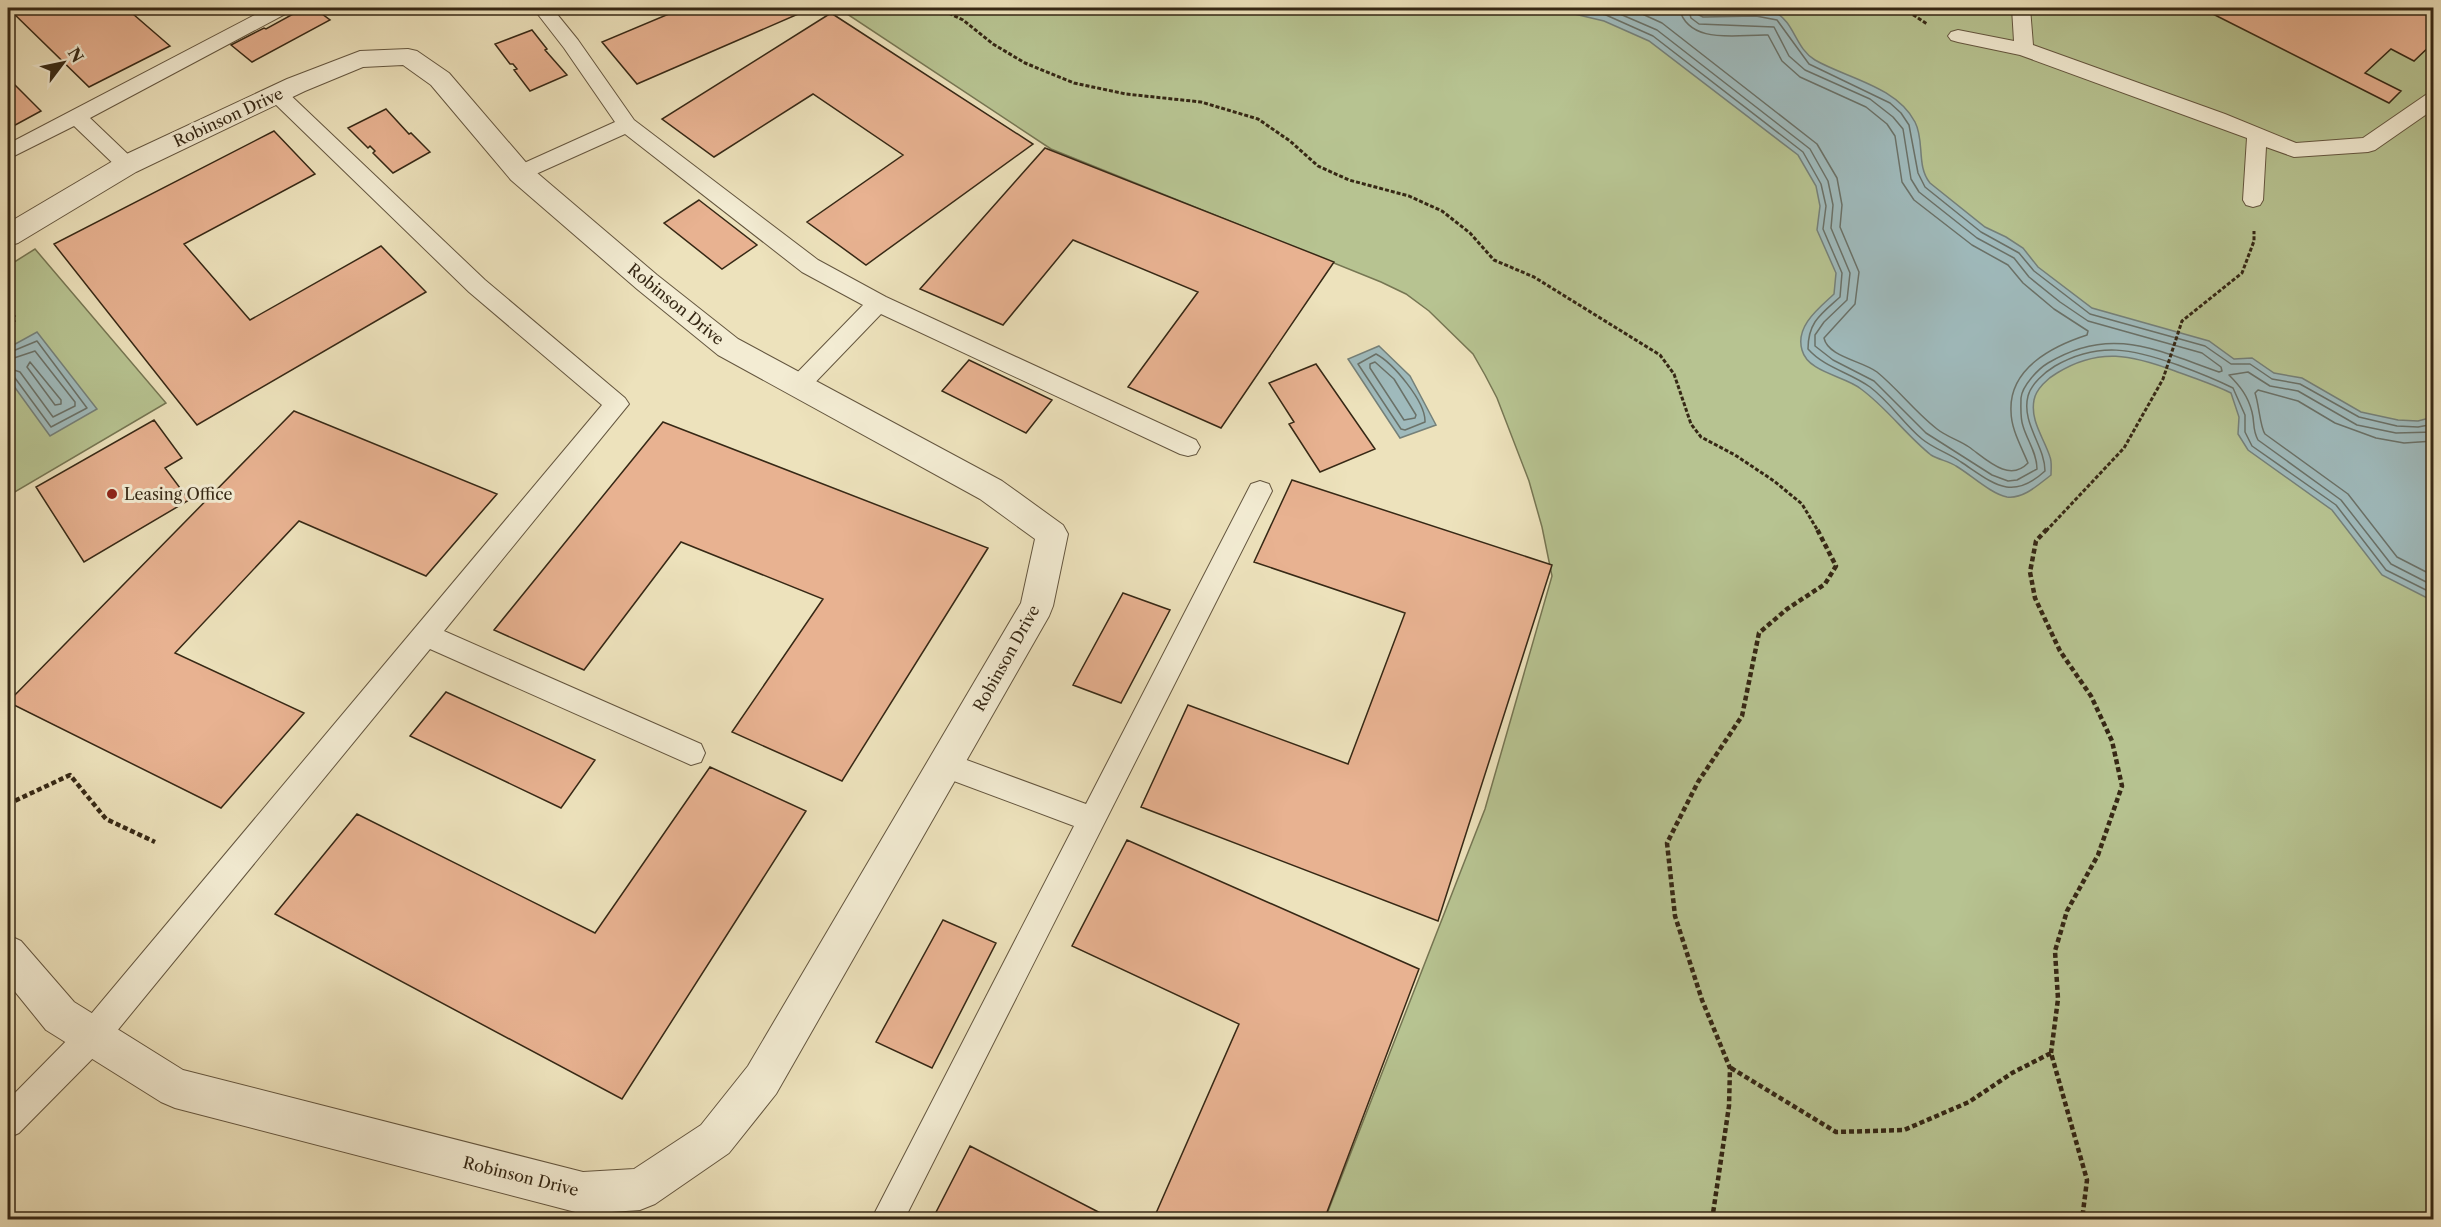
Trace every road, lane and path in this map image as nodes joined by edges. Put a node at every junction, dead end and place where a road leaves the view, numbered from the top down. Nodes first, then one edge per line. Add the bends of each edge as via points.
1 (282, 8) edge
2 (542, 8) edge
3 (938, 8) edge
4 (2021, 8) edge
5 (1958, 36) dead end
6 (2024, 49) junction
7 (278, 94) junction
8 (2433, 99) edge
9 (76, 116) junction
10 (627, 125) junction
11 (2257, 135) junction
12 (8, 152) edge
13 (127, 165) junction
14 (520, 173) junction
15 (2253, 200) joint
16 (8, 236) edge
17 (878, 303) junction
18 (2182, 321) joint
19 (797, 387) junction
20 (1188, 447) dead end
21 (1260, 491) dead end
22 (425, 635) junction
23 (691, 753) dead end
24 (945, 765) junction
25 (8, 804) edge
26 (1092, 819) junction
27 (155, 842) dead end
28 (8, 954) edge
29 (92, 1037) junction
30 (2051, 1053) junction
31 (1730, 1068) junction
32 (8, 1122) edge
33 (887, 1220) edge
34 (1712, 1220) edge
35 (2082, 1220) edge

1 - 9 lane
2 - 10 lane
3 - 31 path via 963,20 1025,63 1074,83 1126,94 1201,102 1258,119 1318,166 1442,211 1470,233 1494,260 1533,277 1660,355 1674,374 1691,424 1701,437 1735,455 1802,504 1836,566 1825,584 1759,633 1742,716 1698,782 1667,843 1675,916
4 - 6 lane
5 - 6 lane
6 - 11 lane
7 - 13 street, Robinson Drive
7 - 14 street, Robinson Drive via 360,59 408,57 440,79
7 - 22 lane via 477,286 617,404
8 - 11 lane via 2368,145 2294,150
9 - 12 lane
9 - 13 lane
10 - 14 lane
10 - 17 lane via 810,266
11 - 15 lane
13 - 16 street, Robinson Drive
14 - 19 street, Robinson Drive via 728,347
15 - 18 path via 2253,241 2242,273
17 - 19 lane
17 - 20 lane
18 - 30 path via 2163,379 2124,448 2036,541 2030,572 2035,598 2060,651 2091,696 2112,741 2122,786 2098,855 2067,911 2055,951 2058,999
19 - 24 street, Robinson Drive via 991,490 1052,534 1038,606
21 - 26 lane
22 - 23 lane
22 - 29 lane
24 - 26 lane
24 - 29 street, Robinson Drive via 762,1080 715,1139 640,1189 583,1192 175,1088
25 - 27 path via 70,775 106,819
26 - 33 lane
28 - 29 street, Robinson Drive via 60,1016
29 - 32 lane
30 - 31 path via 1969,1102 1904,1130 1836,1132
30 - 35 path via 2087,1180
31 - 34 path

